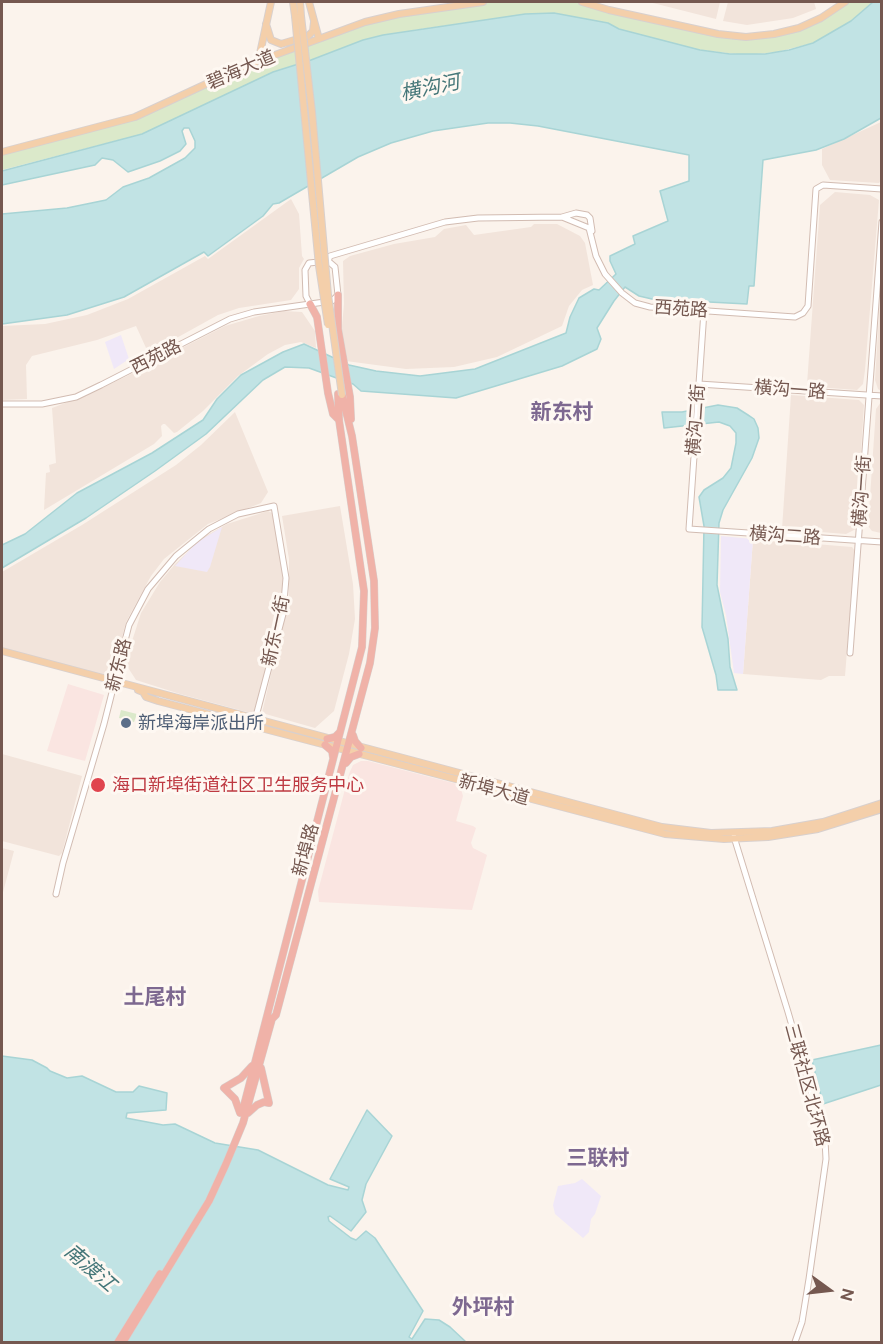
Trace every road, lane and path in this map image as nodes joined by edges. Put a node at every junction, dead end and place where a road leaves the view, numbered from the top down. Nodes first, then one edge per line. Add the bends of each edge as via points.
1 (271, 2) edge
2 (293, 2) edge
3 (300, 2) edge
4 (309, 2) edge
5 (464, 2) edge
6 (483, 2) edge
7 (582, 2) edge
8 (844, 2) edge
9 (597, 4) edge
10 (298, 16) junction
11 (314, 22) junction
12 (266, 24) junction
13 (319, 38) junction
14 (259, 58) junction
15 (2, 151) edge
16 (882, 189) edge
17 (562, 217) junction
18 (882, 222) edge
19 (592, 233) junction
20 (347, 251) junction
21 (328, 261) junction
22 (335, 267) junction
23 (338, 295) junction
24 (310, 303) junction
25 (705, 311) junction
26 (699, 384) junction
27 (340, 395) junction
28 (868, 396) junction
29 (882, 396) edge
30 (2, 404) edge
31 (339, 420) junction
32 (350, 427) junction
33 (274, 506) joint
34 (689, 529) joint
35 (859, 541) junction
36 (882, 542) edge
37 (2, 651) edge
38 (850, 653) dead end
39 (115, 681) junction
40 (255, 720) junction
41 (341, 729) junction
42 (353, 730) junction
43 (326, 742) junction
44 (337, 745) junction
45 (348, 748) junction
46 (360, 751) junction
47 (333, 761) junction
48 (344, 765) junction
49 (882, 803) edge
50 (882, 809) edge
51 (733, 836) junction
52 (56, 894) dead end
53 (258, 1064) junction
54 (240, 1124) junction
55 (118, 1342) edge
56 (123, 1342) edge
57 (795, 1342) edge

1 - 12 main road
2 - 10 main road
3 - 10 main road
4 - 11 main road
5 - 13 main road, 碧海大道 via 386,14
6 - 13 main road, 碧海大道 via 380,18
7 - 9 main road
8 - 9 main road via 795,27 747,35 721,33
10 - 27 main road, bridge via 312,112
11 - 12 main road via 308,36 281,44 271,40
11 - 13 main road
12 - 14 main road
13 - 14 main road, 碧海大道
13 - 15 main road, 碧海大道 via 238,69 126,120
14 - 15 main road, 碧海大道 via 133,115
16 - 25 street, 西苑路 via 823,185 816,189 809,301 803,314 792,317
17 - 19 street via 590,228
17 - 19 street via 587,215
17 - 20 street via 445,222
18 - 28 street, 横沟一街
19 - 25 street, 西苑路 via 596,256 622,293 641,305
20 - 21 street via 330,256
20 - 22 street via 338,257
21 - 22 street
21 - 24 street via 309,263 305,270
22 - 23 street
23 - 24 street, 西苑路 via 333,301
23 - 32 highway via 338,329 350,398
24 - 30 street, 西苑路 via 230,319 72,398 42,404
24 - 31 highway via 316,311 333,414
25 - 26 street, 横沟二街
26 - 28 street, 横沟一路
26 - 34 street, 横沟二街
27 - 31 highway
27 - 32 highway
28 - 29 street, 横沟一路
28 - 35 street, 横沟一街
31 - 41 highway, 新埠路 via 361,566 364,619 362,648
32 - 42 highway, 新埠路 via 376,611 370,663
33 - 39 street, 新东路 via 238,514 208,529 176,556 148,589 129,625
33 - 40 street, 新东一街 via 286,578 283,614
34 - 35 street, 横沟二路
35 - 36 street, 横沟二路
35 - 38 street, 横沟一街
37 - 39 main road, 新埠大道
39 - 40 main road, 新埠大道
39 - 43 main road, 新埠大道 via 143,692 146,697
39 - 52 street, 新东路
40 - 43 main road, 新埠大道
41 - 43 highway
41 - 44 highway, 新埠路
42 - 45 highway, 新埠路
42 - 46 highway
43 - 44 main road, 新埠大道
43 - 47 highway
44 - 45 main road, 新埠大道
44 - 47 highway, 新埠路
45 - 46 main road, 新埠大道
45 - 48 highway, 新埠路
46 - 48 highway
46 - 51 main road, 新埠大道 via 644,824
47 - 53 highway, 新埠路 via 267,1013
48 - 53 highway, 新埠路 via 276,1017 272,1019
49 - 51 main road, 新埠大道 via 814,824
50 - 51 main road, 新埠大道 via 808,831 768,837
51 - 57 street, 三联社区北环路 via 825,1140 826,1159 809,1279
53 - 54 highway, 新埠路
53 - 54 highway via 269,1103 254,1106
53 - 54 highway via 224,1088 235,1099
54 - 55 highway via 204,1201
54 - 56 highway via 209,1201

